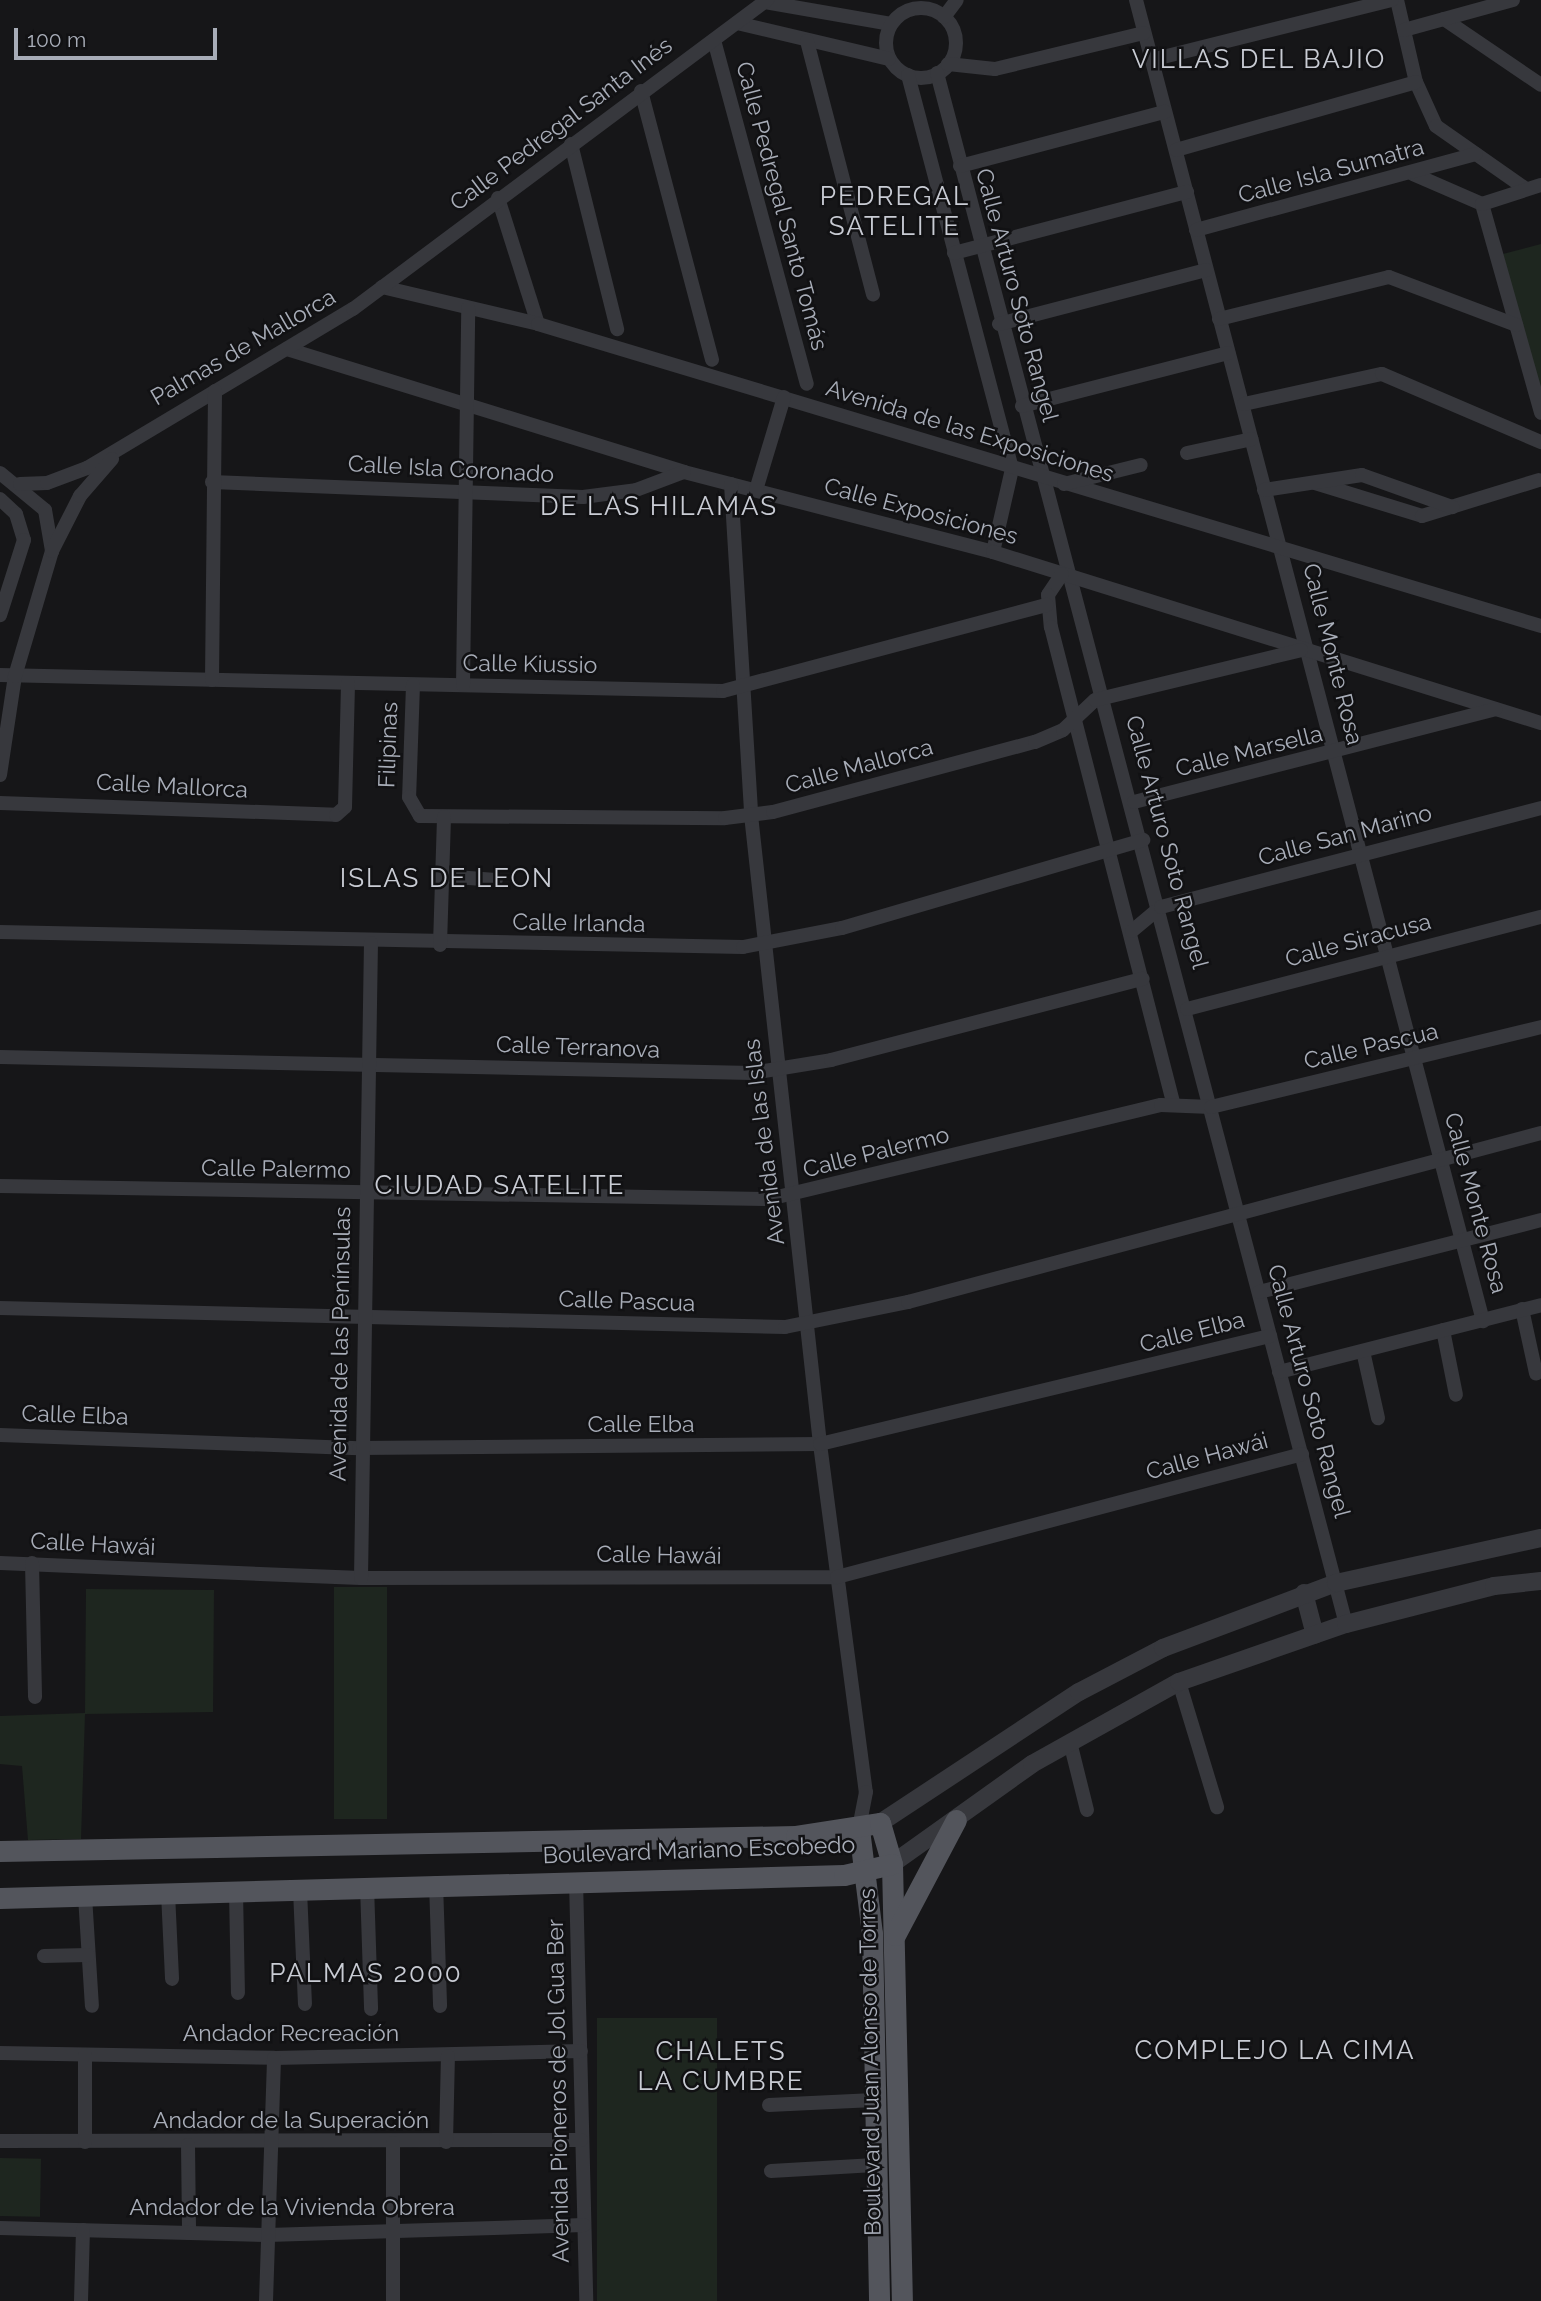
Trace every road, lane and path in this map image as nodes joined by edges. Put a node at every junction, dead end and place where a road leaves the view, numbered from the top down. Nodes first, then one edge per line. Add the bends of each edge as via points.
1 (957, 0) edge
2 (1136, 0) edge
3 (1394, 0) edge
4 (1513, 0) edge
5 (766, 1) edge
6 (944, 17) junction
7 (1444, 19) junction
8 (737, 23) junction
9 (891, 24) junction
10 (1404, 30) junction
11 (1144, 33) junction
12 (714, 40) junction
13 (807, 41) junction
14 (889, 59) junction
15 (1151, 60) junction
16 (942, 69) junction
17 (908, 75) junction
18 (1416, 82) junction
19 (1541, 85) edge
20 (641, 90) junction
21 (1165, 112) junction
22 (570, 144) junction
23 (1176, 150) junction
24 (1476, 154) junction
25 (960, 166) junction
26 (1413, 174) junction
27 (1541, 185) edge
28 (1526, 189) junction
29 (1187, 192) junction
30 (498, 198) junction
31 (1482, 204) junction
32 (1196, 230) junction
33 (979, 246) junction
34 (954, 253) junction
35 (1206, 270) junction
36 (382, 287) junction
37 (873, 295) dead end
38 (468, 307) junction
39 (1219, 319) junction
40 (538, 324) junction
41 (999, 324) junction
42 (1516, 326) junction
43 (617, 329) dead end
44 (287, 349) junction
45 (1228, 352) junction
46 (712, 360) dead end
47 (807, 384) dead end
48 (215, 391) junction
49 (784, 397) junction
50 (1244, 404) junction
51 (463, 405) junction
52 (1022, 406) junction
53 (1541, 412) edge
54 (1252, 439) junction
55 (1541, 442) edge
56 (125, 446) junction
57 (1188, 453) dead end
58 (1141, 465) dead end
59 (1012, 469) junction
60 (684, 472) junction
61 (0, 473) edge
62 (1043, 477) junction
63 (1539, 480) dead end
64 (212, 482) junction
65 (1315, 483) junction
66 (20, 484) junction
67 (731, 484) junction
68 (1064, 484) junction
69 (755, 490) junction
70 (1264, 490) junction
71 (463, 491) junction
72 (1, 499) edge
73 (1451, 507) junction
74 (52, 551) junction
75 (993, 552) junction
76 (1283, 552) junction
77 (1068, 577) junction
78 (1047, 605) junction
79 (0, 615) edge
80 (1541, 626) edge
81 (1306, 652) junction
82 (8, 676) edge
83 (212, 680) junction
84 (348, 683) junction
85 (413, 685) junction
86 (463, 685) junction
87 (741, 689) junction
88 (1105, 697) junction
89 (1495, 709) junction
90 (1074, 718) junction
91 (1541, 723) edge
92 (1335, 753) junction
93 (0, 775) edge
94 (1134, 802) junction
95 (0, 803) edge
96 (411, 806) joint
97 (1541, 808) edge
98 (751, 815) junction
99 (444, 817) junction
100 (1143, 840) junction
101 (1110, 854) junction
102 (1361, 854) junction
103 (442, 876) junction
104 (496, 880) dead end
105 (1161, 907) junction
106 (1541, 917) edge
107 (1132, 930) junction
108 (0, 932) edge
109 (371, 943) junction
110 (764, 944) junction
111 (440, 945) junction
112 (1388, 955) junction
113 (1143, 979) junction
114 (1187, 1009) junction
115 (1541, 1027) edge
116 (0, 1057) edge
117 (1414, 1060) junction
118 (368, 1062) junction
119 (778, 1070) junction
120 (1173, 1103) junction
121 (1210, 1107) junction
122 (1541, 1133) edge
123 (1441, 1160) junction
124 (0, 1186) edge
125 (366, 1193) junction
126 (794, 1196) junction
127 (1237, 1211) junction
128 (1541, 1220) edge
129 (1462, 1242) junction
130 (1259, 1292) junction
131 (1541, 1305) edge
132 (0, 1308) edge
133 (1522, 1310) junction
134 (363, 1316) junction
135 (1483, 1321) junction
136 (807, 1323) junction
137 (1443, 1330) junction
138 (1270, 1336) junction
139 (1363, 1351) junction
140 (1279, 1372) junction
141 (1536, 1373) dead end
142 (1456, 1395) dead end
143 (1378, 1418) dead end
144 (0, 1435) edge
145 (820, 1444) junction
146 (359, 1448) junction
147 (1302, 1454) junction
148 (1541, 1538) edge
149 (0, 1563) edge
150 (32, 1563) junction
151 (837, 1577) junction
152 (360, 1578) junction
153 (1541, 1581) edge
154 (1336, 1583) junction
155 (1304, 1592) junction
156 (1346, 1624) junction
157 (1315, 1635) junction
158 (1179, 1682) junction
159 (35, 1697) dead end
160 (1070, 1742) junction
161 (866, 1793) junction
162 (1217, 1807) dead end
163 (1087, 1810) dead end
164 (956, 1820) junction
165 (880, 1823) junction
166 (859, 1829) junction
167 (0, 1851) edge
168 (892, 1864) junction
169 (867, 1872) junction
170 (576, 1880) junction
171 (436, 1883) junction
172 (367, 1886) junction
173 (300, 1890) junction
174 (236, 1891) junction
175 (168, 1893) junction
176 (85, 1896) junction
177 (0, 1898) edge
178 (894, 1937) junction
179 (88, 1955) junction
180 (44, 1956) dead end
181 (172, 1979) dead end
182 (238, 1993) dead end
183 (305, 2004) dead end
184 (92, 2006) dead end
185 (440, 2006) dead end
186 (371, 2009) dead end
187 (581, 2051) junction
188 (0, 2053) edge
189 (85, 2055) junction
190 (447, 2056) junction
191 (274, 2058) junction
192 (874, 2100) junction
193 (769, 2105) dead end
194 (582, 2140) junction
195 (0, 2141) edge
196 (85, 2142) junction
197 (446, 2142) junction
198 (393, 2143) junction
199 (188, 2145) junction
200 (271, 2145) junction
201 (875, 2165) junction
202 (771, 2171) dead end
203 (584, 2225) junction
204 (0, 2228) edge
205 (83, 2230) junction
206 (391, 2231) junction
207 (189, 2233) junction
208 (268, 2235) junction
209 (81, 2301) edge
210 (266, 2301) edge
211 (393, 2301) edge
212 (586, 2301) edge
213 (879, 2301) edge
214 (902, 2301) edge

1 - 6 street
2 - 11 street, Calle Monte Rosa
3 - 10 street
3 - 15 street
4 - 7 street
5 - 8 street, Calle Pedregal Santa Inés
5 - 9 street
6 - 9 street via 922,8
6 - 16 street via 955,45
7 - 10 street
7 - 19 street
8 - 12 street, Calle Pedregal Santa Inés
8 - 13 street
9 - 14 street
10 - 18 street
11 - 15 street, Calle Monte Rosa
11 - 16 street via 995,69
12 - 20 street, Calle Pedregal Santa Inés
12 - 47 street, Calle Pedregal Santo Tomás
13 - 14 street
13 - 37 street
14 - 17 street
15 - 21 street, Calle Monte Rosa
16 - 17 street
16 - 25 street, Calle Arturo Soto Rangel
17 - 34 street
18 - 23 street
18 - 24 street via 1436,126
20 - 22 street, Calle Pedregal Santa Inés
20 - 46 street
21 - 23 street, Calle Monte Rosa
21 - 25 street
22 - 30 street, Calle Pedregal Santa Inés
22 - 43 street
23 - 29 street, Calle Monte Rosa
24 - 26 street, Calle Isla Sumatra
24 - 28 street
25 - 33 street, Calle Arturo Soto Rangel
26 - 31 street
26 - 32 street, Calle Isla Sumatra
27 - 28 street
28 - 31 street
29 - 32 street, Calle Monte Rosa
29 - 33 street
30 - 36 street, Calle Pedregal Santa Inés
30 - 40 street
31 - 42 street
32 - 35 street, Calle Monte Rosa
33 - 34 street
33 - 41 street, Calle Arturo Soto Rangel
34 - 59 street
35 - 39 street, Calle Monte Rosa
35 - 41 street
36 - 38 street, Avenida de las Exposiciones
36 - 44 street, Palmas de Mallorca
38 - 40 street, Avenida de las Exposiciones
38 - 51 street
39 - 42 street via 1389,276
39 - 45 street, Calle Monte Rosa
40 - 49 street, Avenida de las Exposiciones
41 - 52 street, Calle Arturo Soto Rangel
42 - 53 street
44 - 48 street, Palmas de Mallorca
44 - 51 street, Calle Exposiciones
45 - 50 street, Calle Monte Rosa
45 - 52 street
48 - 56 street, Palmas de Mallorca
48 - 64 street
49 - 59 street, Avenida de las Exposiciones
49 - 69 street
50 - 54 street, Calle Monte Rosa
50 - 55 street via 1382,374
51 - 60 street, Calle Exposiciones
51 - 71 street
52 - 62 street, Calle Arturo Soto Rangel
54 - 57 street
54 - 70 street, Calle Monte Rosa
56 - 66 street, Palmas de Mallorca via 47,483
56 - 74 street, Palmas de Mallorca via 80,496
58 - 68 street
59 - 62 street, Avenida de las Exposiciones
59 - 75 street
60 - 67 street, Calle Exposiciones
60 - 71 street, Calle Isla Coronado via 612,496
61 - 66 street, Palmas de Mallorca
62 - 68 street, Avenida de las Exposiciones
62 - 77 street, Calle Arturo Soto Rangel
63 - 73 street
64 - 71 street, Calle Isla Coronado
64 - 83 street
65 - 70 street
65 - 73 street via 1402,514
65 - 73 street via 1369,476
66 - 74 street, Palmas de Mallorca via 45,510
67 - 69 street, Calle Exposiciones
67 - 87 street, Avenida de las Islas
68 - 76 street, Avenida de las Exposiciones
69 - 75 street, Calle Exposiciones
70 - 76 street, Calle Monte Rosa
71 - 86 street
72 - 79 street via 16,514 24,540
74 - 82 street, Palmas de Mallorca
75 - 77 street, Calle Exposiciones
76 - 80 street, Avenida de las Exposiciones
76 - 81 street, Calle Monte Rosa
77 - 78 street
77 - 81 street, Calle Exposiciones
77 - 88 street, Calle Arturo Soto Rangel
78 - 87 street, Calle Kiussio
78 - 90 street
81 - 88 street, Calle Mallorca
81 - 89 street, Calle Exposiciones
81 - 92 street, Calle Monte Rosa
82 - 83 street, Calle Kiussio
82 - 93 street, Palmas de Mallorca
83 - 84 street, Calle Kiussio
84 - 85 street, Calle Kiussio
84 - 95 street, Calle Mallorca via 342,813
85 - 86 street, Calle Kiussio
85 - 96 street, Filipinas
86 - 87 street, Calle Kiussio
87 - 98 street, Avenida de las Islas
88 - 90 street, Calle Mallorca
88 - 94 street, Calle Arturo Soto Rangel
89 - 91 street, Calle Exposiciones
89 - 92 street, Calle Marsella
90 - 98 street, Calle Mallorca via 1035,742
90 - 101 street
92 - 94 street, Calle Marsella
92 - 102 street, Calle Monte Rosa
94 - 100 street, Calle Arturo Soto Rangel
96 - 99 street, Calle Mallorca via 420,816
97 - 102 street, Calle San Marino
98 - 99 street, Calle Mallorca
98 - 110 street, Avenida de las Islas
99 - 103 street
100 - 101 street, Calle Irlanda
100 - 105 street, Calle Arturo Soto Rangel
101 - 107 street
101 - 110 street, Calle Irlanda
102 - 105 street, Calle San Marino
102 - 112 street, Calle Monte Rosa
103 - 104 street
103 - 111 street
105 - 107 street
105 - 114 street, Calle Arturo Soto Rangel
106 - 112 street, Calle Siracusa
107 - 113 street
108 - 109 street, Calle Irlanda
109 - 111 street, Calle Irlanda
109 - 118 street, Avenida de las Penínsulas
110 - 111 street, Calle Irlanda
110 - 119 street, Avenida de las Islas
112 - 114 street, Calle Siracusa
112 - 117 street, Calle Monte Rosa
113 - 119 street, Calle Terranova
113 - 120 street
114 - 121 street, Calle Arturo Soto Rangel
115 - 117 street, Calle Pascua
116 - 118 street, Calle Terranova
117 - 121 street, Calle Pascua
117 - 123 street, Calle Monte Rosa
118 - 119 street, Calle Terranova via 709,1074
118 - 125 street, Avenida de las Penínsulas
119 - 126 street, Avenida de las Islas
120 - 121 street, Calle Palermo
120 - 126 street, Calle Palermo
121 - 127 street, Calle Arturo Soto Rangel
122 - 123 street
123 - 127 street
123 - 129 street, Calle Monte Rosa
124 - 125 street, Calle Palermo
125 - 126 street, Calle Palermo
125 - 134 street, Avenida de las Penínsulas
126 - 136 street, Avenida de las Islas
127 - 130 street, Calle Arturo Soto Rangel
127 - 136 street, Calle Pascua via 908,1302
128 - 129 street
129 - 130 street
129 - 135 street, Calle Monte Rosa
130 - 138 street, Calle Arturo Soto Rangel
131 - 133 street
132 - 134 street, Calle Pascua
133 - 135 street
133 - 141 street
134 - 136 street, Calle Pascua via 744,1327
134 - 146 street, Avenida de las Penínsulas
135 - 137 street
136 - 145 street, Avenida de las Islas
137 - 139 street
137 - 142 street
138 - 140 street, Calle Arturo Soto Rangel
138 - 145 street, Calle Elba
139 - 140 street
139 - 143 street
140 - 147 street, Calle Arturo Soto Rangel
144 - 146 street, Calle Elba
145 - 146 street, Calle Elba
145 - 151 street, Avenida de las Islas
146 - 152 street, Avenida de las Penínsulas
147 - 151 street, Calle Hawái
147 - 154 street, Calle Arturo Soto Rangel
148 - 154 street, Boulevard Mariano Escobedo
149 - 150 street, Calle Hawái
150 - 152 street, Calle Hawái
150 - 159 street
151 - 152 street, Calle Hawái
151 - 161 street, Avenida de las Islas
153 - 156 street, Boulevard Mariano Escobedo via 1494,1586
154 - 155 street, Boulevard Mariano Escobedo
154 - 156 street, Calle Arturo Soto Rangel
155 - 157 street
155 - 165 street, Boulevard Mariano Escobedo via 1123,1666
156 - 157 street, Boulevard Mariano Escobedo
157 - 158 street, Boulevard Mariano Escobedo
158 - 160 street, Boulevard Mariano Escobedo
158 - 162 street
160 - 163 street
160 - 164 street, Boulevard Mariano Escobedo
161 - 165 street, Avenida de las Islas
161 - 166 street, Avenida de las Islas
164 - 168 street, Boulevard Mariano Escobedo
164 - 178 main road
165 - 166 main road, Boulevard Mariano Escobedo
165 - 168 main road, Boulevard Juan Alonso de Torres
166 - 167 main road, Boulevard Mariano Escobedo via 796,1836
166 - 169 main road, Boulevard Juan Alonso de Torres
168 - 169 main road, Boulevard Mariano Escobedo
168 - 178 main road, Boulevard Juan Alonso de Torres
169 - 170 main road, Boulevard Mariano Escobedo
169 - 192 main road, Boulevard Juan Alonso de Torres
170 - 171 main road, Boulevard Mariano Escobedo
170 - 187 street, Avenida Pioneros de Jol Gua Ber
171 - 172 main road, Boulevard Mariano Escobedo
171 - 185 street
172 - 173 main road, Boulevard Mariano Escobedo
172 - 186 street
173 - 174 main road, Boulevard Mariano Escobedo
173 - 183 street
174 - 175 main road, Boulevard Mariano Escobedo
174 - 182 street
175 - 176 main road, Boulevard Mariano Escobedo
175 - 181 street
176 - 177 main road, Boulevard Mariano Escobedo
176 - 179 street
178 - 214 main road, Boulevard Juan Alonso de Torres
179 - 180 street
179 - 184 street
187 - 190 street, Andador Recreación
187 - 194 street, Avenida Pioneros de Jol Gua Ber
188 - 189 street, Andador Recreación
189 - 191 street, Andador Recreación
189 - 196 street
190 - 191 street, Andador Recreación
190 - 197 street
191 - 200 street
192 - 193 street
192 - 201 main road, Boulevard Juan Alonso de Torres
194 - 197 street, Andador de la Superación
194 - 203 street, Avenida Pioneros de Jol Gua Ber
195 - 196 street, Andador de la Superación
196 - 199 street, Andador de la Superación
197 - 198 street, Andador de la Superación
198 - 200 street, Andador de la Superación
198 - 206 street
199 - 200 street, Andador de la Superación
199 - 207 street
200 - 208 street
201 - 202 street
201 - 213 main road, Boulevard Juan Alonso de Torres
203 - 206 street, Andador de la Vivienda Obrera
203 - 212 street, Avenida Pioneros de Jol Gua Ber
204 - 205 street, Andador de la Vivienda Obrera
205 - 207 street, Andador de la Vivienda Obrera
205 - 209 street
206 - 208 street, Andador de la Vivienda Obrera
206 - 211 street
207 - 208 street, Andador de la Vivienda Obrera
208 - 210 street

